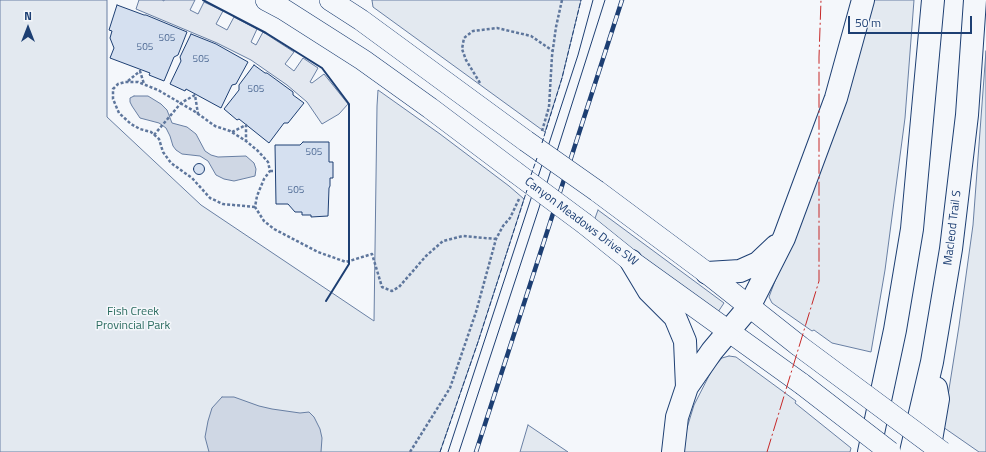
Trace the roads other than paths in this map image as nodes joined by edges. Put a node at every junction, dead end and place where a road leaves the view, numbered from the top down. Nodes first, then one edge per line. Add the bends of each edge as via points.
1 (266, 0) edge
2 (330, 0) edge
3 (863, 0) edge
4 (933, 0) edge
5 (975, 0) edge
6 (784, 238) junction
7 (631, 261) junction
8 (707, 273) junction
9 (749, 307) junction
10 (728, 330) junction
11 (932, 362) junction
12 (687, 387) junction
13 (673, 452) edge
14 (869, 452) edge
15 (890, 452) edge
16 (911, 452) edge
17 (928, 452) edge
18 (942, 452) edge

1 - 7 main road, Canyon Meadows Drive SW, bridge via 363,60
2 - 8 main road, bridge via 534,137 597,190
3 - 6 highway via 836,98
4 - 14 highway via 912,229 895,330
5 - 11 highway, Macleod Trail S via 967,115 953,233
6 - 8 highway via 758,263 740,271
6 - 9 highway
7 - 10 main road, Canyon Meadows Drive SW
7 - 12 highway via 649,291 675,317 685,341
8 - 9 main road
9 - 10 highway
9 - 18 main road, bridge
10 - 12 highway
10 - 15 main road, Canyon Meadows Drive SW, bridge
11 - 16 highway, Macleod Trail S
11 - 17 highway via 938,399
12 - 13 highway via 677,417

